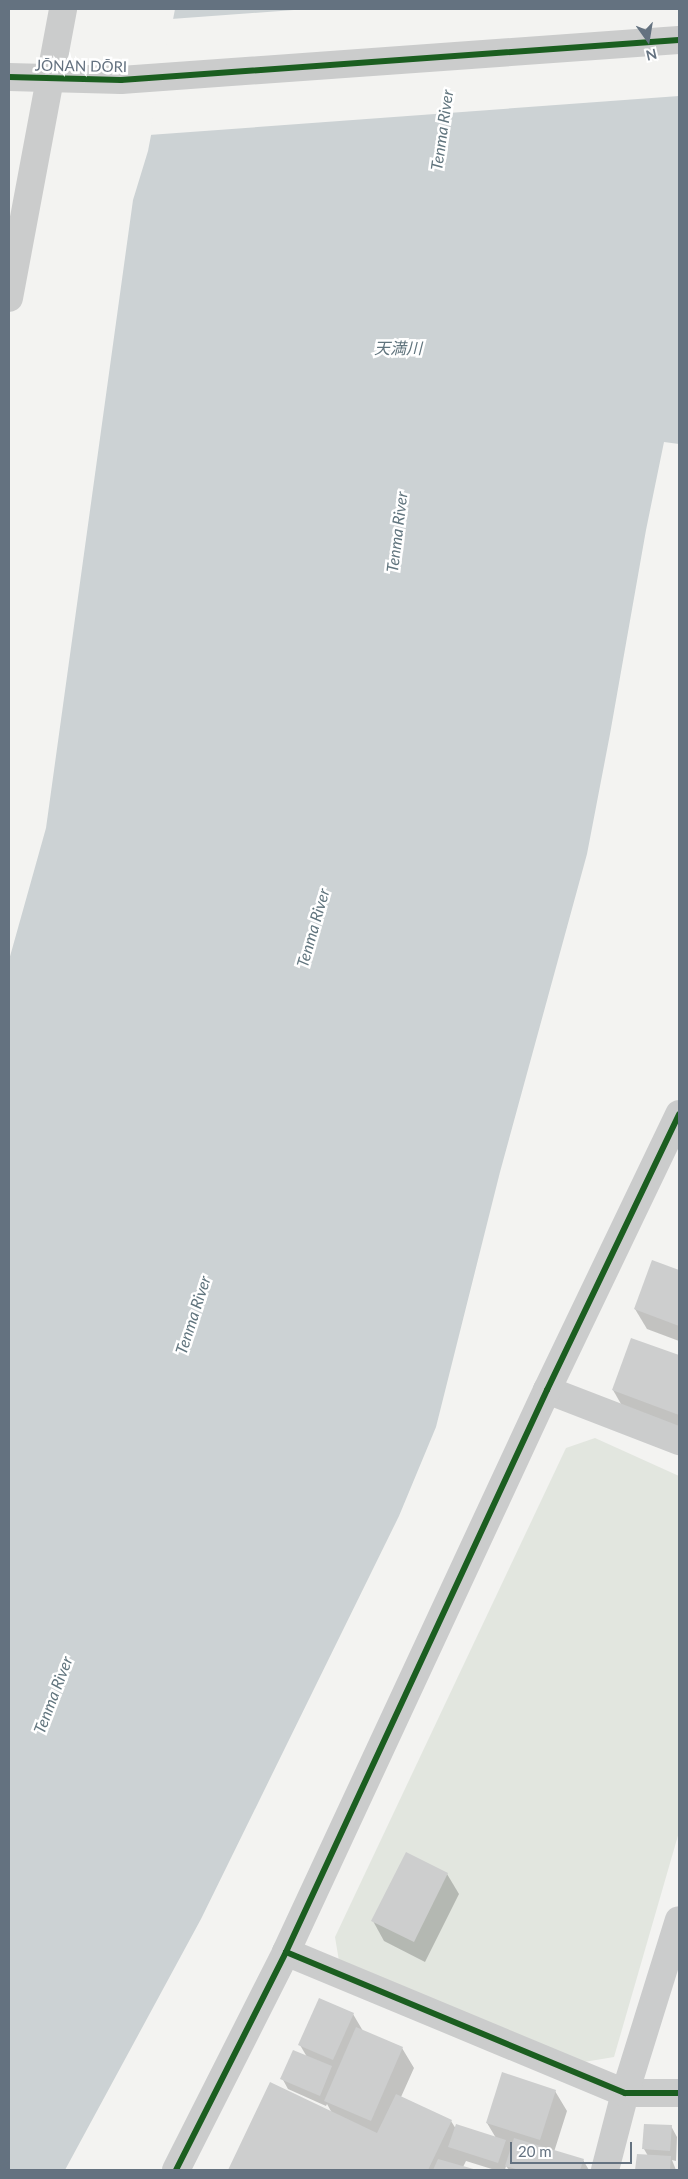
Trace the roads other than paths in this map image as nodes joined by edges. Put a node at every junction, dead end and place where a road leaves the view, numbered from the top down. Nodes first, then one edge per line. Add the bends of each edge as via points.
1 (63, 9) edge
2 (679, 40) edge
3 (9, 77) edge
4 (50, 77) junction
5 (9, 298) edge
6 (679, 1114) edge
7 (547, 1390) junction
8 (679, 1441) edge
9 (679, 1923) edge
10 (286, 1952) junction
11 (625, 2093) junction
12 (679, 2093) edge
13 (176, 2170) edge
14 (605, 2170) edge

1 - 4 street
2 - 4 street, JŌNAN DŌRI via 121,80
3 - 4 street, JŌNAN DŌRI
4 - 5 street
6 - 7 street
7 - 8 street
7 - 10 street
9 - 11 street
10 - 11 street
10 - 13 street
11 - 12 street
11 - 14 street

